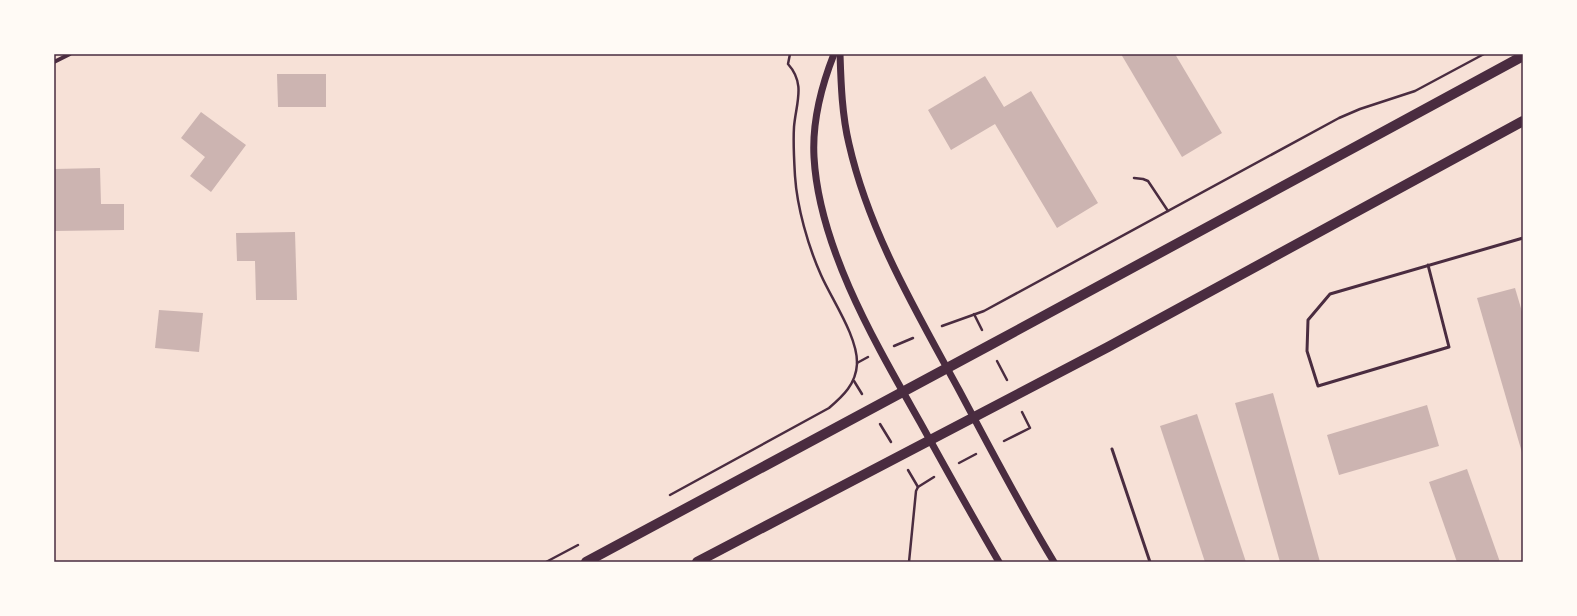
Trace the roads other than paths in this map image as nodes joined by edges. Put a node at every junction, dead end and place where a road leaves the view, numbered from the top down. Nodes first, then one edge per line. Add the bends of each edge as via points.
1 (70, 54) edge
2 (834, 54) edge
3 (840, 54) edge
4 (1523, 56) edge
5 (54, 62) edge
6 (1523, 121) edge
7 (1523, 238) edge
8 (1428, 265) junction
9 (947, 368) junction
10 (903, 392) junction
11 (973, 417) junction
12 (930, 440) junction
13 (1112, 448) dead end
14 (586, 562) edge
15 (697, 562) edge
16 (999, 562) edge
17 (1054, 562) edge
18 (1150, 562) edge

1 - 5 street
2 - 10 street via 821,90 815,128 814,157 820,200 844,271
3 - 9 street via 848,143 869,212 896,271
4 - 9 main road
6 - 11 main road
7 - 8 lane
8 - 8 lane via 1449,347 1318,386 1307,351 1308,320 1330,294
9 - 10 main road
9 - 11 street
10 - 12 street
10 - 14 main road
11 - 12 main road
11 - 17 street
12 - 15 main road
12 - 16 street
13 - 18 lane

